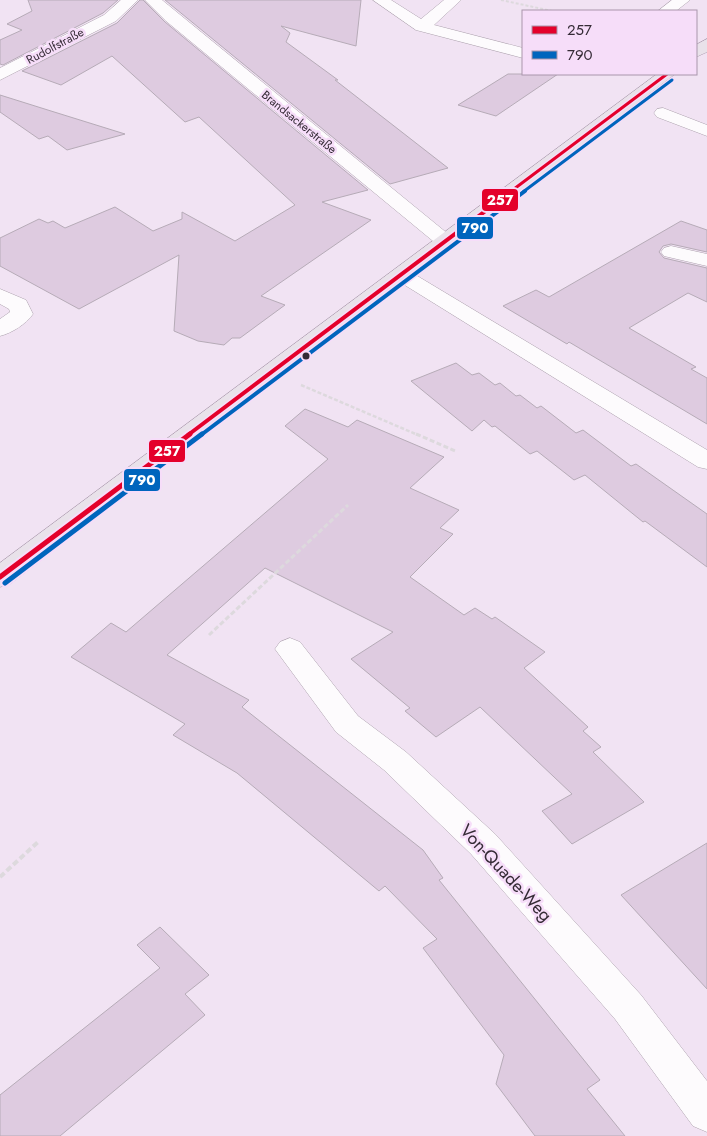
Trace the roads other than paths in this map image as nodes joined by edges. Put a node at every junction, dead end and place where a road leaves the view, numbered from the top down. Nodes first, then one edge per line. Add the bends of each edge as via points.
1 (382, 0) edge
2 (453, 0) edge
3 (682, 0) edge
4 (141, 7) edge
5 (667, 10) edge
6 (422, 26) junction
7 (522, 53) edge
8 (0, 75) edge
9 (667, 75) edge
10 (664, 113) dead end
11 (707, 131) edge
12 (446, 242) junction
13 (671, 252) dead end
14 (707, 260) edge
15 (402, 275) junction
16 (0, 295) edge
17 (0, 329) edge
18 (707, 461) edge
19 (0, 577) edge
20 (290, 649) dead end
21 (707, 1113) edge

1 - 6 street
2 - 6 street
3 - 5 street
4 - 8 street, Rudolfstraße via 110,18
4 - 12 street, Brandsackerstraße via 172,18
6 - 7 street
9 - 12 main road
10 - 11 street
12 - 15 main road
13 - 14 street
15 - 18 street
15 - 19 main road
16 - 17 street via 18,305 22,314
20 - 21 street, Von-Quade-Weg via 347,724 394,761 482,844 628,1007

